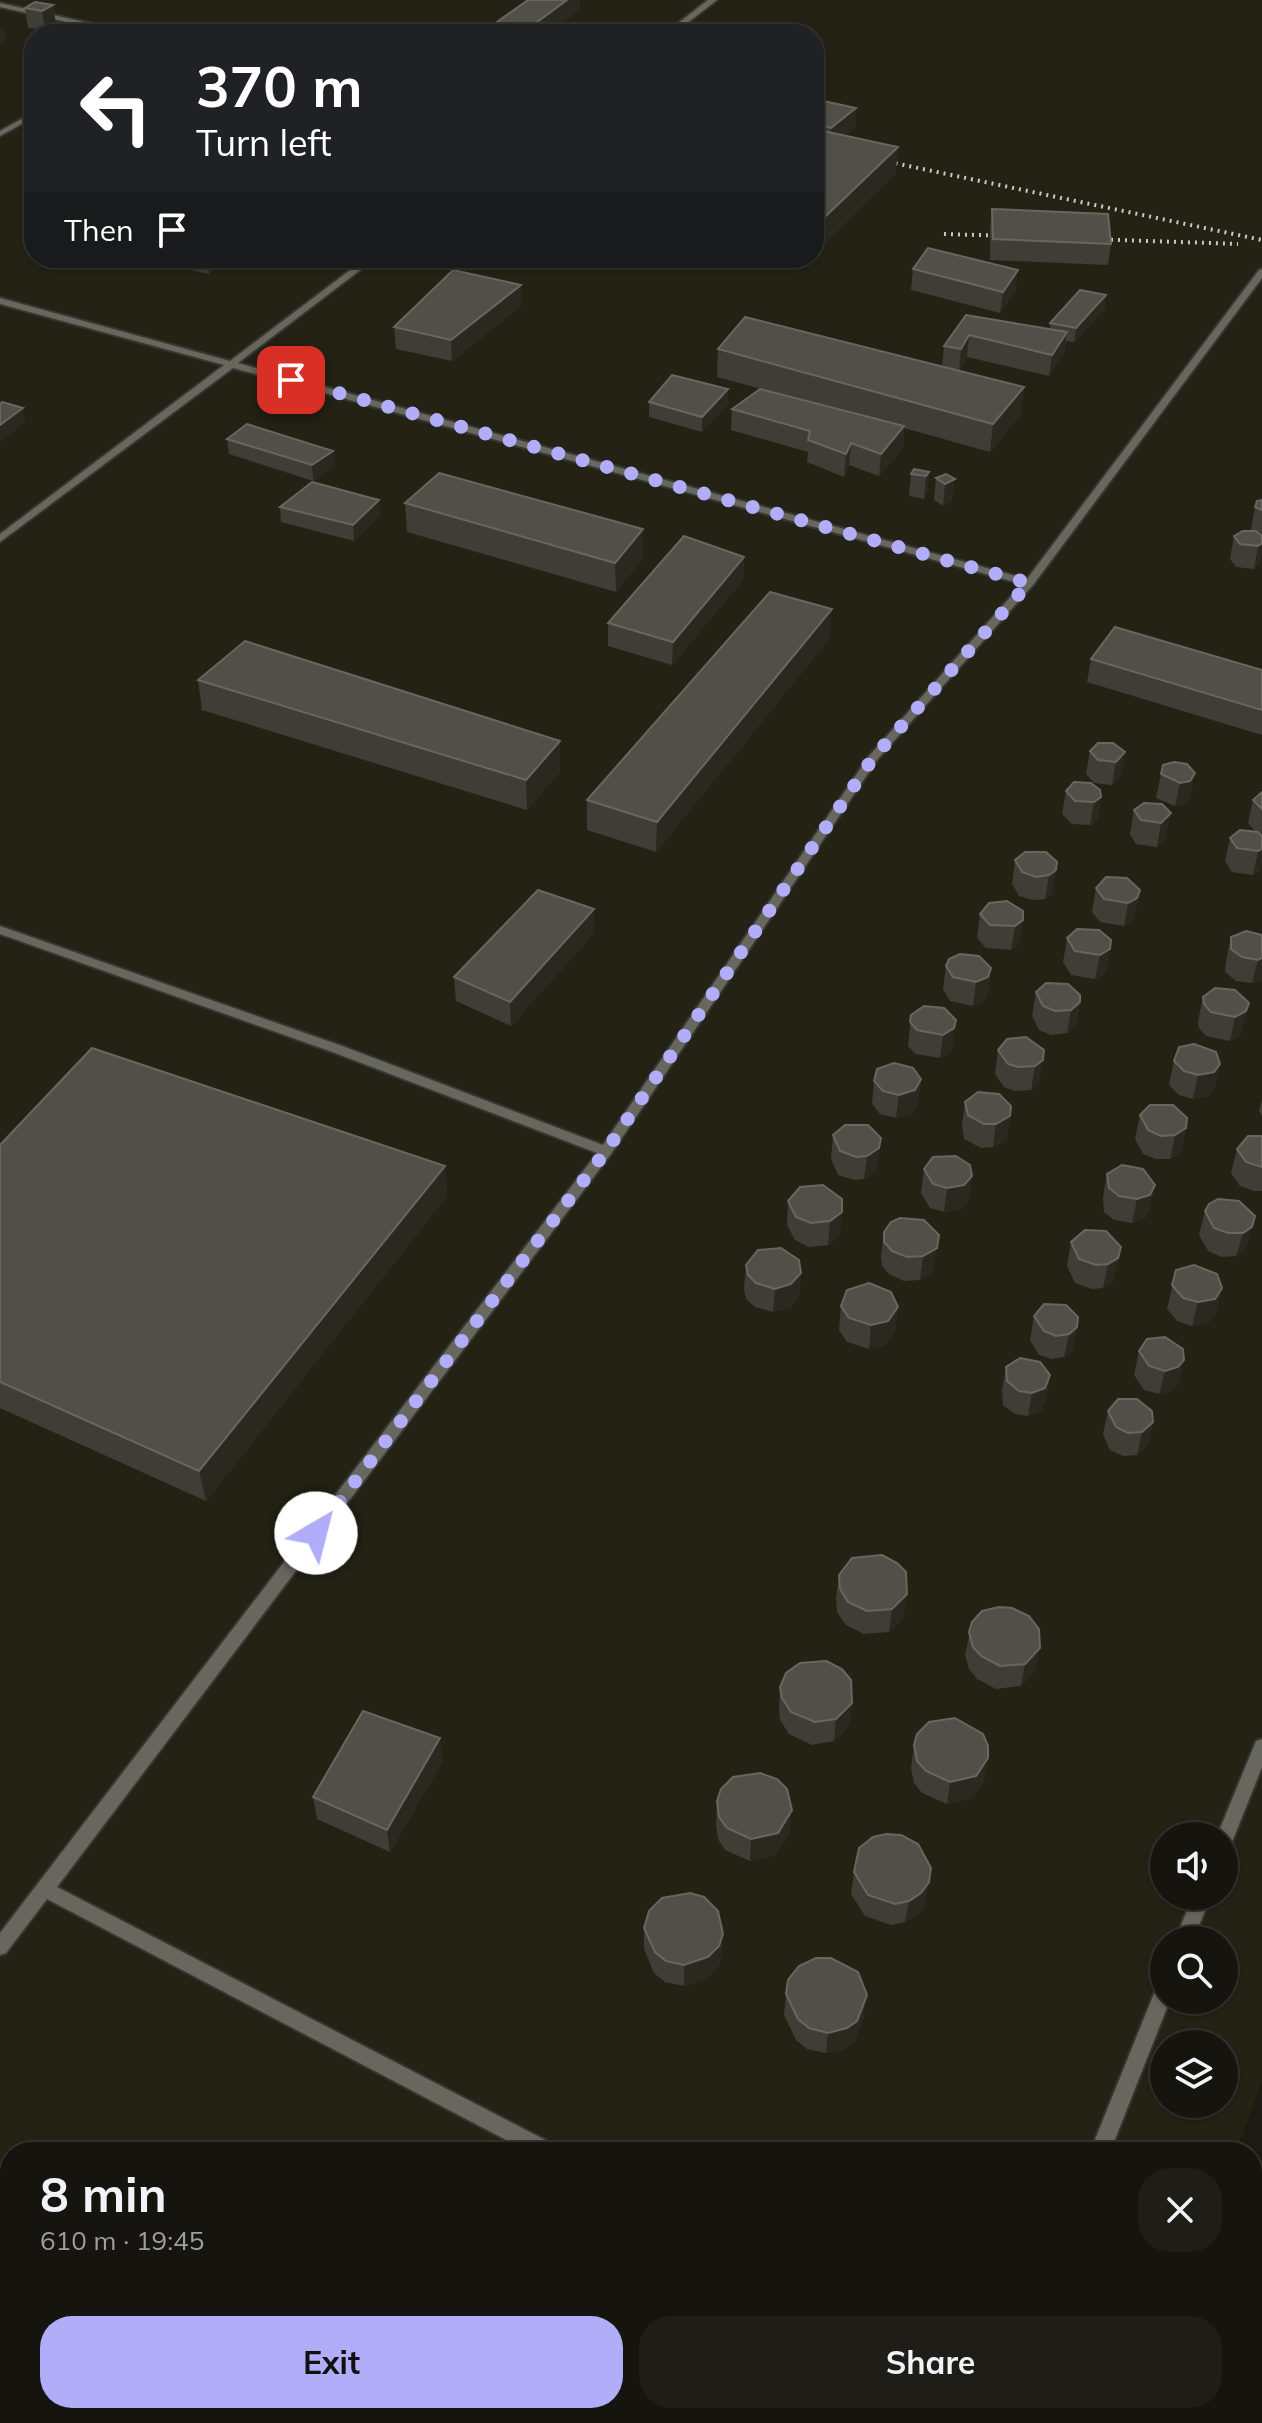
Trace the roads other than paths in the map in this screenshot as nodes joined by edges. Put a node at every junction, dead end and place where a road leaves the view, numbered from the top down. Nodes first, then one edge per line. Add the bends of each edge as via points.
1 (713, 0) edge
2 (0, 5) edge
3 (85, 24) edge
4 (681, 24) edge
5 (24, 120) edge
6 (0, 134) edge
7 (359, 268) edge
8 (1262, 272) edge
9 (0, 301) edge
10 (233, 364) junction
11 (0, 539) edge
12 (1029, 583) junction
13 (0, 930) edge
14 (606, 1151) junction
15 (1262, 1746) edge
16 (1232, 1822) edge
17 (46, 1890) junction
18 (0, 1947) edge
19 (1155, 2014) edge
20 (529, 2142) edge
21 (1104, 2142) edge

1 - 4 lane
2 - 3 lane
5 - 6 lane
7 - 10 lane
8 - 12 lane
9 - 10 lane
10 - 11 lane
10 - 12 lane
12 - 14 lane via 873,758
13 - 14 lane
14 - 17 lane
15 - 16 lane
17 - 18 lane
17 - 20 lane
19 - 21 lane

